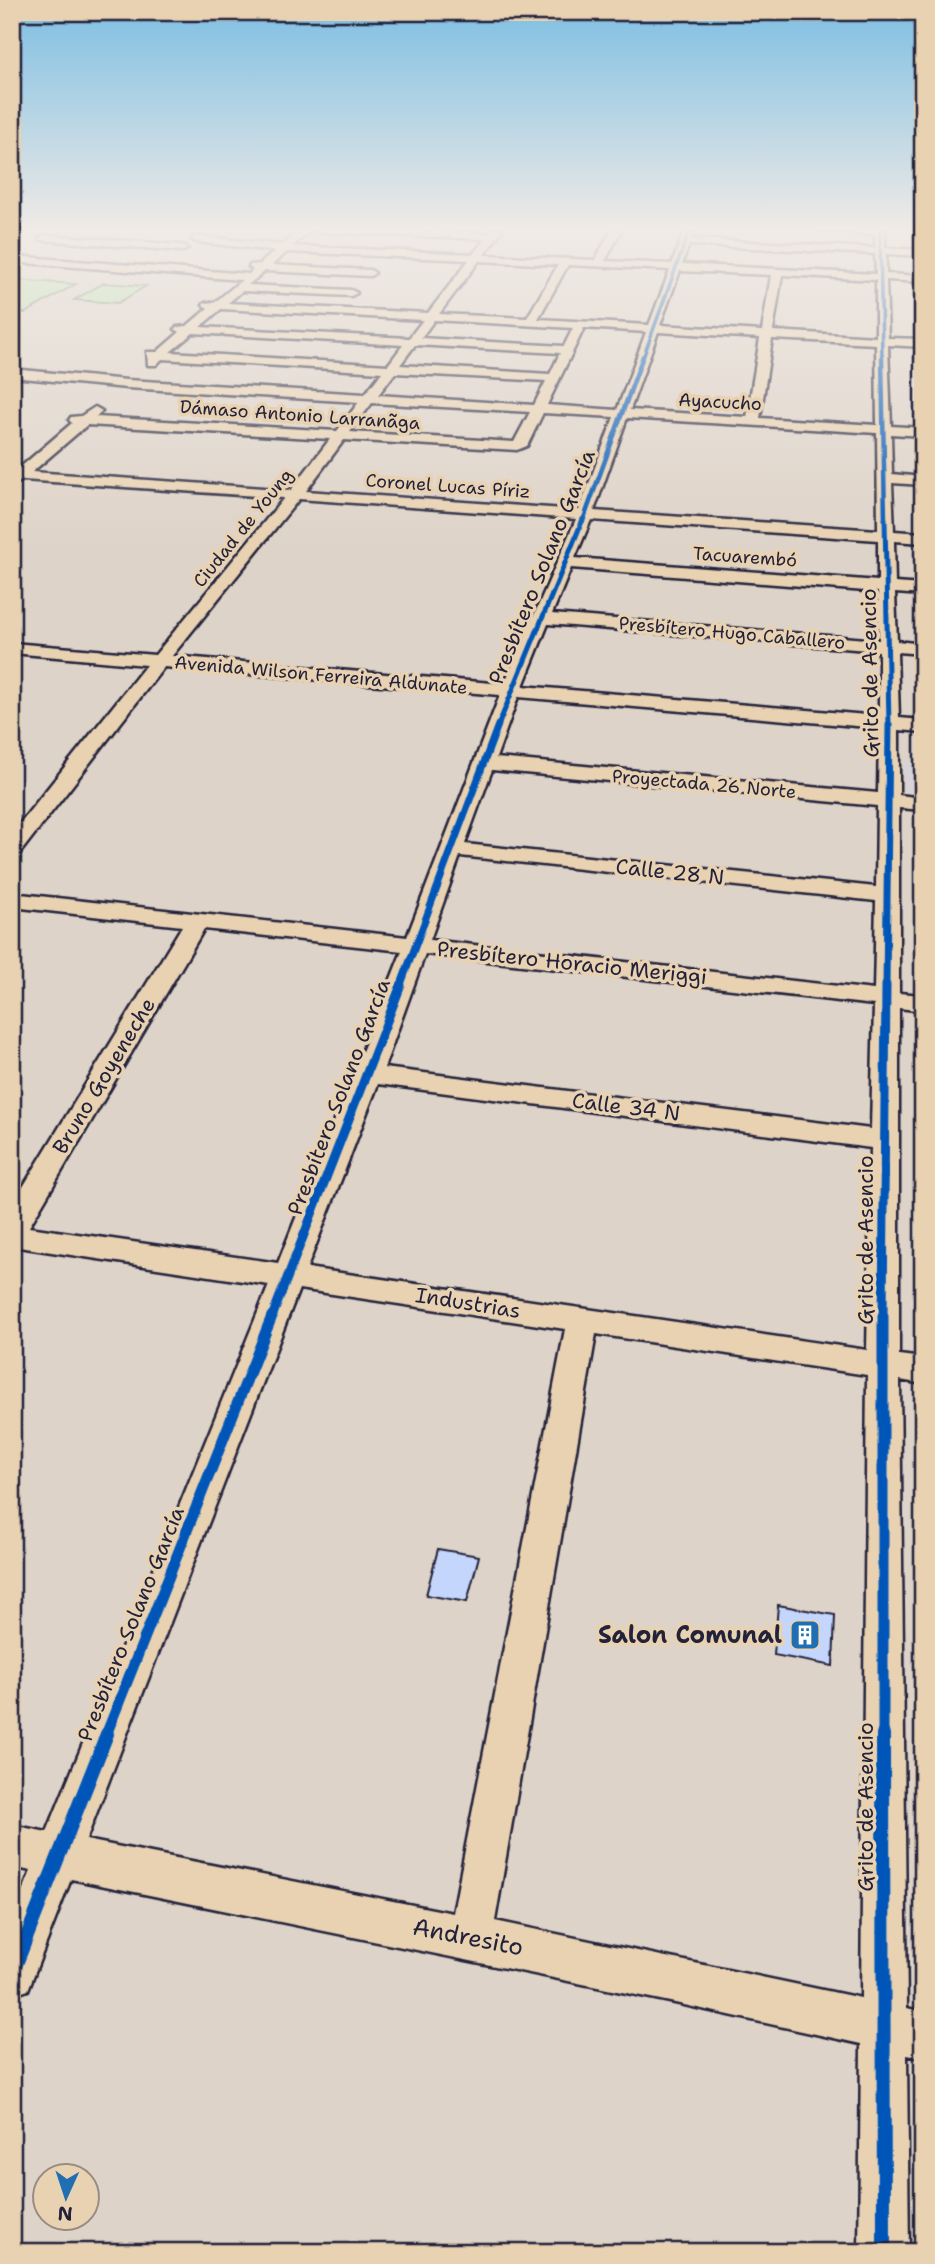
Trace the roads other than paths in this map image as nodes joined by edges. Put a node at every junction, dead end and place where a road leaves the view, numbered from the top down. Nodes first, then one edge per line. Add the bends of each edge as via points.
1 (766, 334) edge
2 (180, 335) edge
3 (273, 335) edge
4 (417, 335) edge
5 (575, 335) edge
6 (650, 335) edge
7 (777, 335) edge
8 (883, 335) edge
9 (883, 341) junction
10 (411, 342) junction
11 (923, 343) edge
12 (567, 350) junction
13 (155, 356) junction
14 (390, 369) junction
15 (12, 373) edge
16 (553, 378) junction
17 (123, 383) junction
18 (369, 398) junction
19 (539, 409) junction
20 (621, 414) junction
21 (80, 420) junction
22 (753, 421) junction
23 (886, 430) junction
24 (923, 432) edge
25 (340, 436) junction
26 (14, 477) edge
27 (886, 478) junction
28 (923, 481) edge
29 (295, 495) junction
30 (585, 515) junction
31 (885, 535) junction
32 (923, 538) edge
33 (565, 562) junction
34 (886, 587) junction
35 (923, 590) edge
36 (541, 618) junction
37 (12, 637) edge
38 (888, 646) junction
39 (12, 648) edge
40 (923, 649) edge
41 (164, 656) junction
42 (514, 686) junction
43 (923, 714) edge
44 (889, 717) junction
45 (923, 726) edge
46 (486, 763) junction
47 (888, 800) junction
48 (923, 804) edge
49 (12, 848) edge
50 (453, 849) junction
51 (888, 895) junction
52 (12, 900) edge
53 (197, 921) junction
54 (417, 946) junction
55 (888, 999) junction
56 (923, 1003) edge
57 (368, 1074) junction
58 (884, 1140) junction
59 (12, 1233) edge
60 (287, 1276) junction
61 (583, 1320) junction
62 (883, 1364) junction
63 (923, 1371) edge
64 (12, 1846) edge
65 (58, 1856) junction
66 (470, 1937) junction
67 (12, 1974) edge
68 (903, 2031) edge
69 (884, 2252) edge

1 - 22 street
2 - 13 street
3 - 10 street
4 - 10 street, Ciudad de Young
5 - 12 street
6 - 20 street, Presbítero Solano García
7 - 9 street
8 - 9 street, Grito de Asencio
9 - 11 street
9 - 23 street, Grito de Asencio
10 - 12 street
10 - 14 street, Ciudad de Young
12 - 16 street
13 - 14 street
13 - 17 street
14 - 16 street
14 - 18 street, Ciudad de Young
15 - 17 street, Ayacucho
16 - 19 street
17 - 18 street, Ayacucho
17 - 21 street
17 - 21 street
18 - 19 street, Ayacucho
18 - 25 street, Ciudad de Young
19 - 20 street, Ayacucho
19 - 25 street, Dámaso Antonio Larranãga via 522,443 510,447
20 - 22 street, Ayacucho
20 - 30 street, Presbítero Solano García
21 - 25 street, Dámaso Antonio Larranãga
21 - 26 street
22 - 23 street, Ayacucho
23 - 24 street, Ayacucho
23 - 27 street, Grito de Asencio
25 - 29 street, Ciudad de Young
26 - 29 street, Coronel Lucas Píriz
27 - 28 street
27 - 31 street, Grito de Asencio
29 - 30 street, Coronel Lucas Píriz
29 - 41 street, Ciudad de Young
30 - 31 street, Coronel Lucas Píriz
30 - 33 street, Presbítero Solano García
31 - 32 street, Coronel Lucas Píriz
31 - 34 street, Grito de Asencio
33 - 34 street, Tacuarembó
33 - 36 street, Presbítero Solano García
34 - 35 street, Tacuarembó
34 - 38 street, Grito de Asencio
36 - 38 street, Presbítero Hugo Caballero
36 - 42 street, Presbítero Solano García
37 - 41 street, Avenida Wilson Ferreira Aldunate
38 - 40 street, Presbítero Hugo Caballero
38 - 44 street, Grito de Asencio
39 - 41 street, Avenida Wilson Ferreira Aldunate
41 - 42 street, Avenida Wilson Ferreira Aldunate
41 - 49 street, Ciudad de Young
42 - 44 street, Avenida Wilson Ferreira Aldunate
42 - 46 street, Presbítero Solano García
43 - 44 street, Avenida Wilson Ferreira Aldunate
44 - 45 street, Avenida Wilson Ferreira Aldunate
44 - 47 street, Grito de Asencio
46 - 47 street, Proyectada 26 Norte
46 - 50 street, Presbítero Solano García
47 - 48 street, Proyectada 26 Norte
47 - 51 street, Grito de Asencio
50 - 51 street, Calle 28 N
50 - 54 street, Presbítero Solano García
51 - 55 street, Grito de Asencio
52 - 53 street, Presbítero Horacio Meriggi
53 - 54 street, Presbítero Horacio Meriggi
53 - 59 street, Bruno Goyeneche
54 - 55 street, Presbítero Horacio Meriggi
54 - 57 street, Presbítero Solano García
55 - 56 street, Presbítero Horacio Meriggi
55 - 58 street, Grito de Asencio
57 - 58 street, Calle 34 N
57 - 60 street, Presbítero Solano García
58 - 62 street, Grito de Asencio
59 - 60 street, Industrias
60 - 61 street, Industrias
60 - 65 street, Presbítero Solano García
61 - 62 street, Industrias
61 - 66 street
62 - 63 street, Industrias
62 - 68 street, Grito de Asencio
64 - 65 street, Andresito
65 - 66 street, Andresito
65 - 67 street, Presbítero Solano García
66 - 68 street, Andresito
68 - 69 street, Grito de Asencio

